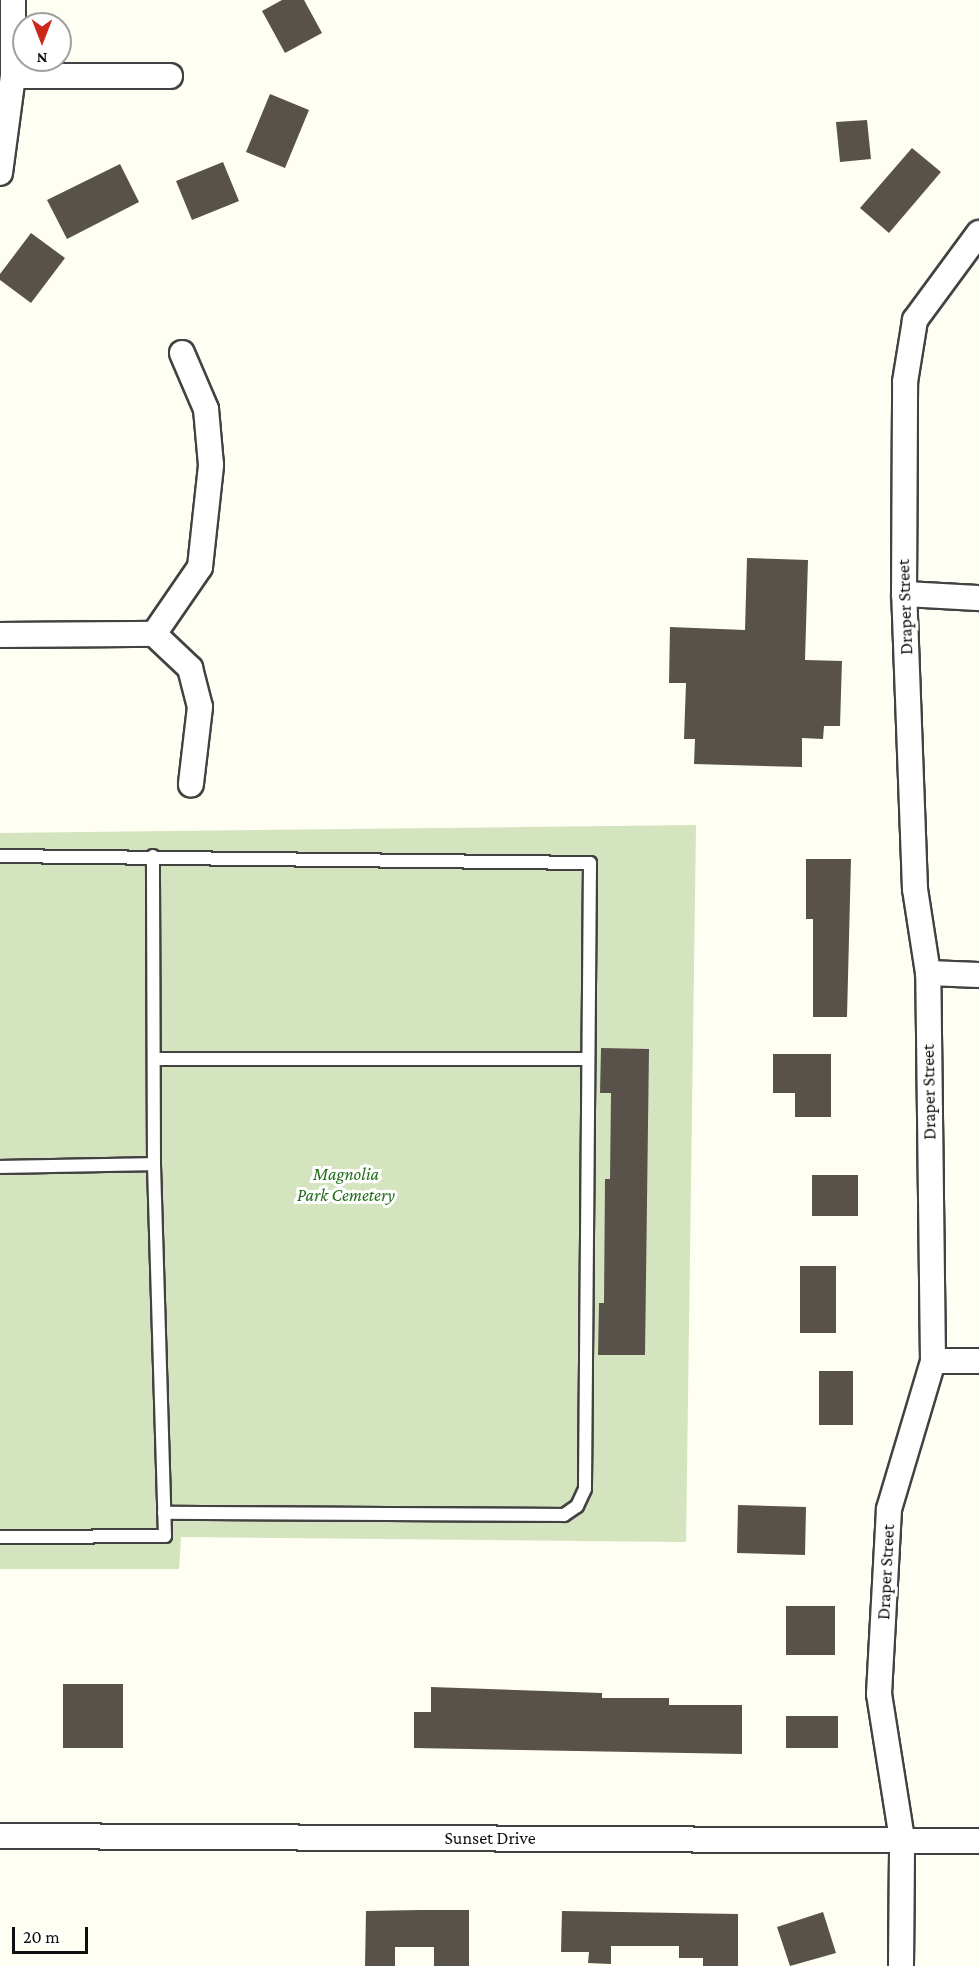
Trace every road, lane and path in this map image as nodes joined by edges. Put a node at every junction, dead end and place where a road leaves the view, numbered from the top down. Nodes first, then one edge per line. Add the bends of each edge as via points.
1 (13, 0) edge
2 (13, 76) junction
3 (170, 76) dead end
4 (0, 172) edge
5 (979, 233) edge
6 (182, 353) dead end
7 (903, 594) junction
8 (979, 598) edge
9 (154, 634) junction
10 (0, 635) edge
11 (191, 784) dead end
12 (0, 856) edge
13 (153, 856) junction
14 (928, 973) junction
15 (979, 975) edge
16 (154, 1059) junction
17 (588, 1059) junction
18 (154, 1164) junction
19 (0, 1167) edge
20 (933, 1361) junction
21 (979, 1361) edge
22 (164, 1513) junction
23 (0, 1537) edge
24 (0, 1836) edge
25 (902, 1839) junction
26 (979, 1841) edge
27 (901, 1966) edge

1 - 2 street
2 - 3 street
2 - 4 street
5 - 7 street, Draper Street via 915,320 904,382
6 - 9 street via 206,409 212,465 200,567
7 - 8 street
7 - 14 street, Draper Street via 915,889
9 - 10 street
9 - 11 street via 190,668 200,707
12 - 13 lane
13 - 16 lane
13 - 17 lane via 590,863
14 - 15 street
14 - 20 street, Draper Street
16 - 17 lane
16 - 18 lane
17 - 22 lane via 585,1489 577,1506 564,1515
18 - 19 lane
18 - 22 lane
20 - 21 street
20 - 25 street, Draper Street via 889,1509 879,1694
22 - 23 lane via 165,1536
24 - 25 street, Sunset Drive
25 - 26 street, Sunset Drive
25 - 27 street, Draper Street

